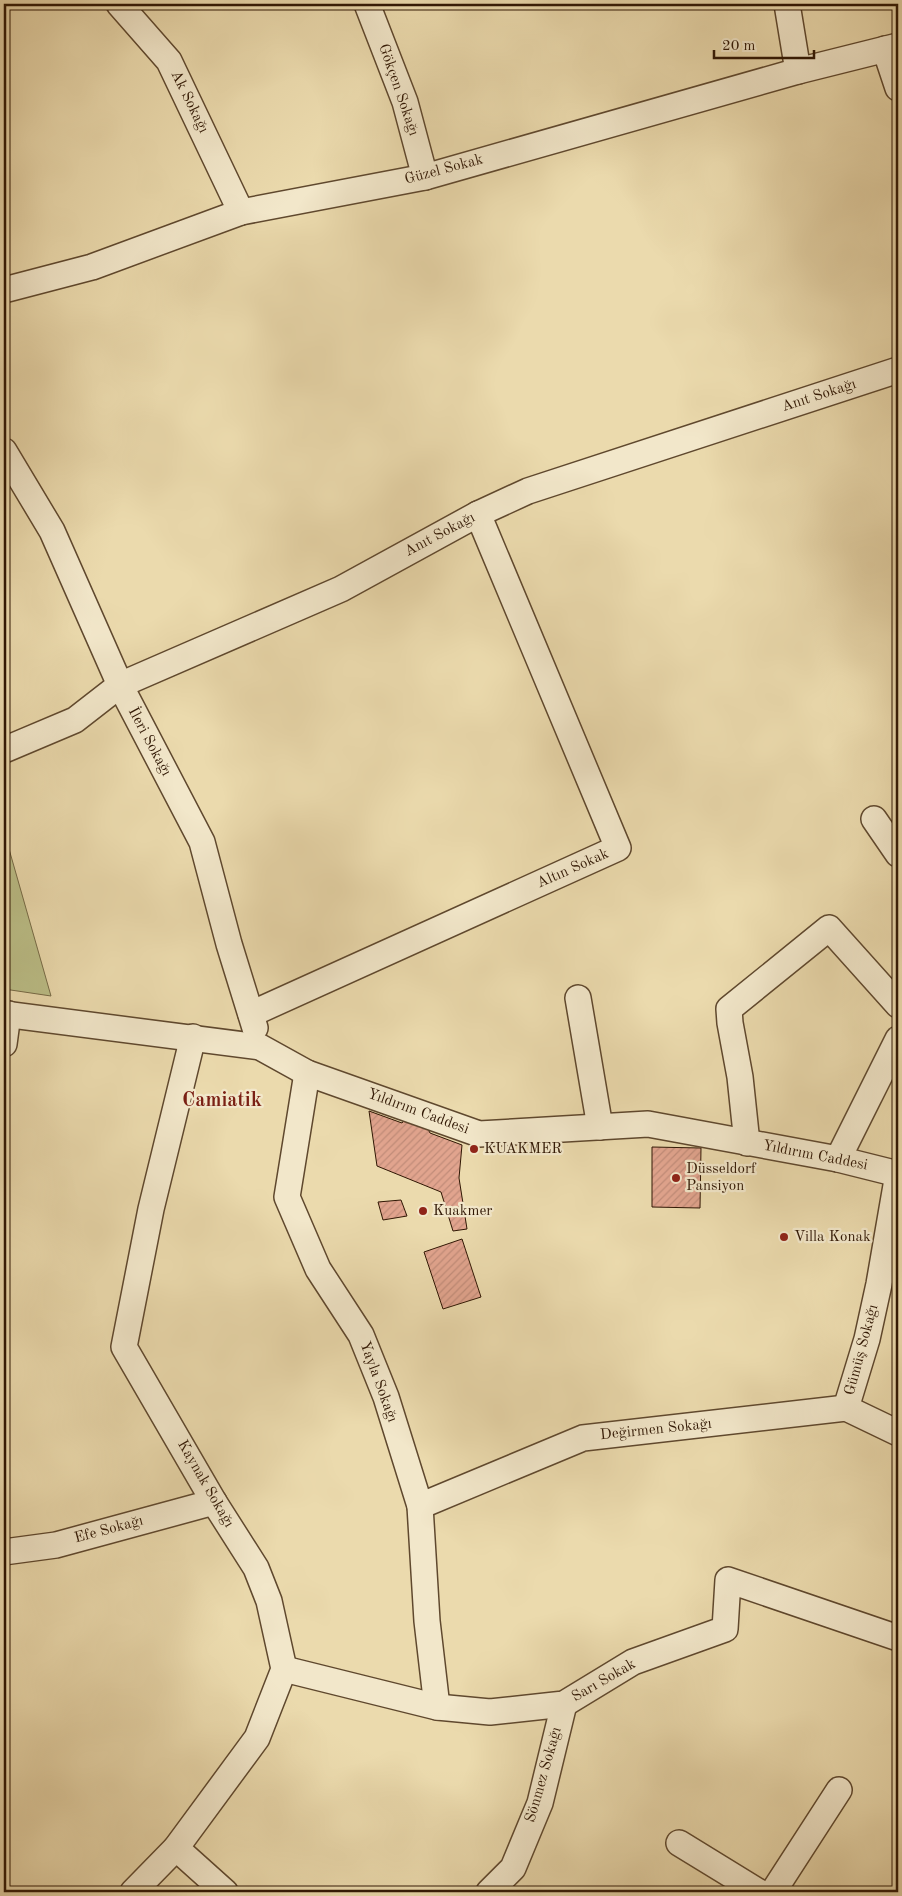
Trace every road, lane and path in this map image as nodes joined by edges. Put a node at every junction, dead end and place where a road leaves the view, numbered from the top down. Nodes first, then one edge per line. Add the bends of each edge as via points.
1 (119, 4) edge
2 (366, 4) edge
3 (787, 4) edge
4 (892, 48) edge
5 (798, 71) junction
6 (898, 88) edge
7 (425, 177) junction
8 (241, 212) junction
9 (4, 290) edge
10 (898, 370) edge
11 (4, 451) edge
12 (478, 514) junction
13 (120, 686) junction
14 (4, 750) edge
15 (874, 818) dead end
16 (898, 854) edge
17 (578, 998) dead end
18 (898, 1005) edge
19 (6, 1014) edge
20 (251, 1014) junction
21 (193, 1037) junction
22 (898, 1039) edge
23 (4, 1044) edge
24 (260, 1047) junction
25 (307, 1073) junction
26 (600, 1127) junction
27 (747, 1143) junction
28 (838, 1159) junction
29 (898, 1174) edge
30 (846, 1408) junction
31 (898, 1433) edge
32 (214, 1502) junction
33 (420, 1506) junction
34 (4, 1552) edge
35 (898, 1638) edge
36 (284, 1669) junction
37 (564, 1704) junction
38 (437, 1707) junction
39 (840, 1790) dead end
40 (679, 1843) dead end
41 (176, 1848) junction
42 (133, 1892) edge
43 (225, 1892) edge
44 (489, 1892) edge
45 (759, 1892) edge
46 (773, 1892) edge

1 - 8 street, Ak Sokağı via 169,61
2 - 7 street, Gökçen Sokağı via 405,102
3 - 5 street
4 - 5 street, Güzel Sokak
4 - 6 street
5 - 7 street, Güzel Sokak
7 - 8 street, Güzel Sokak
8 - 9 street, Güzel Sokak via 92,267
10 - 12 street, Anıt Sokağı via 528,491
11 - 13 street, İleri Sokağı via 52,531
12 - 13 street, Anıt Sokağı via 341,588
12 - 20 street, Altın Sokak via 618,848
13 - 14 street, Anıt Sokağı via 75,720
13 - 20 street, İleri Sokağı via 202,842
15 - 16 street
17 - 26 street
18 - 27 street via 829,928 729,1009
19 - 21 street, Yıldırım Caddesi
19 - 23 street
20 - 24 street, İleri Sokağı
21 - 24 street, Yıldırım Caddesi
21 - 32 street, Kaynak Sokağı via 151,1209 124,1347
22 - 28 street
24 - 25 street, Yıldırım Caddesi
25 - 26 street, Yıldırım Caddesi via 479,1134
25 - 33 street, Yayla Sokağı via 287,1197 318,1269 361,1335 386,1397
26 - 27 street, Yıldırım Caddesi via 648,1124
27 - 28 street, Yıldırım Caddesi
28 - 29 street, Yıldırım Caddesi
29 - 30 street, Gümüş Sokağı via 867,1339
30 - 31 street
30 - 33 street, Değirmen Sokağı via 583,1438
32 - 34 street, Efe Sokağı via 56,1545
32 - 36 street, Kaynak Sokağı via 256,1568 269,1601
33 - 38 street, Yayla Sokağı via 427,1621
35 - 37 street, Sarı Sokak via 728,1580 725,1629 633,1662
36 - 38 street, Sarı Sokak
36 - 41 street via 257,1738
37 - 38 street, Sarı Sokak via 490,1712
37 - 44 street, Sönmez Sokağı via 540,1803 513,1868
39 - 46 street
40 - 45 street
41 - 42 street
41 - 43 street

